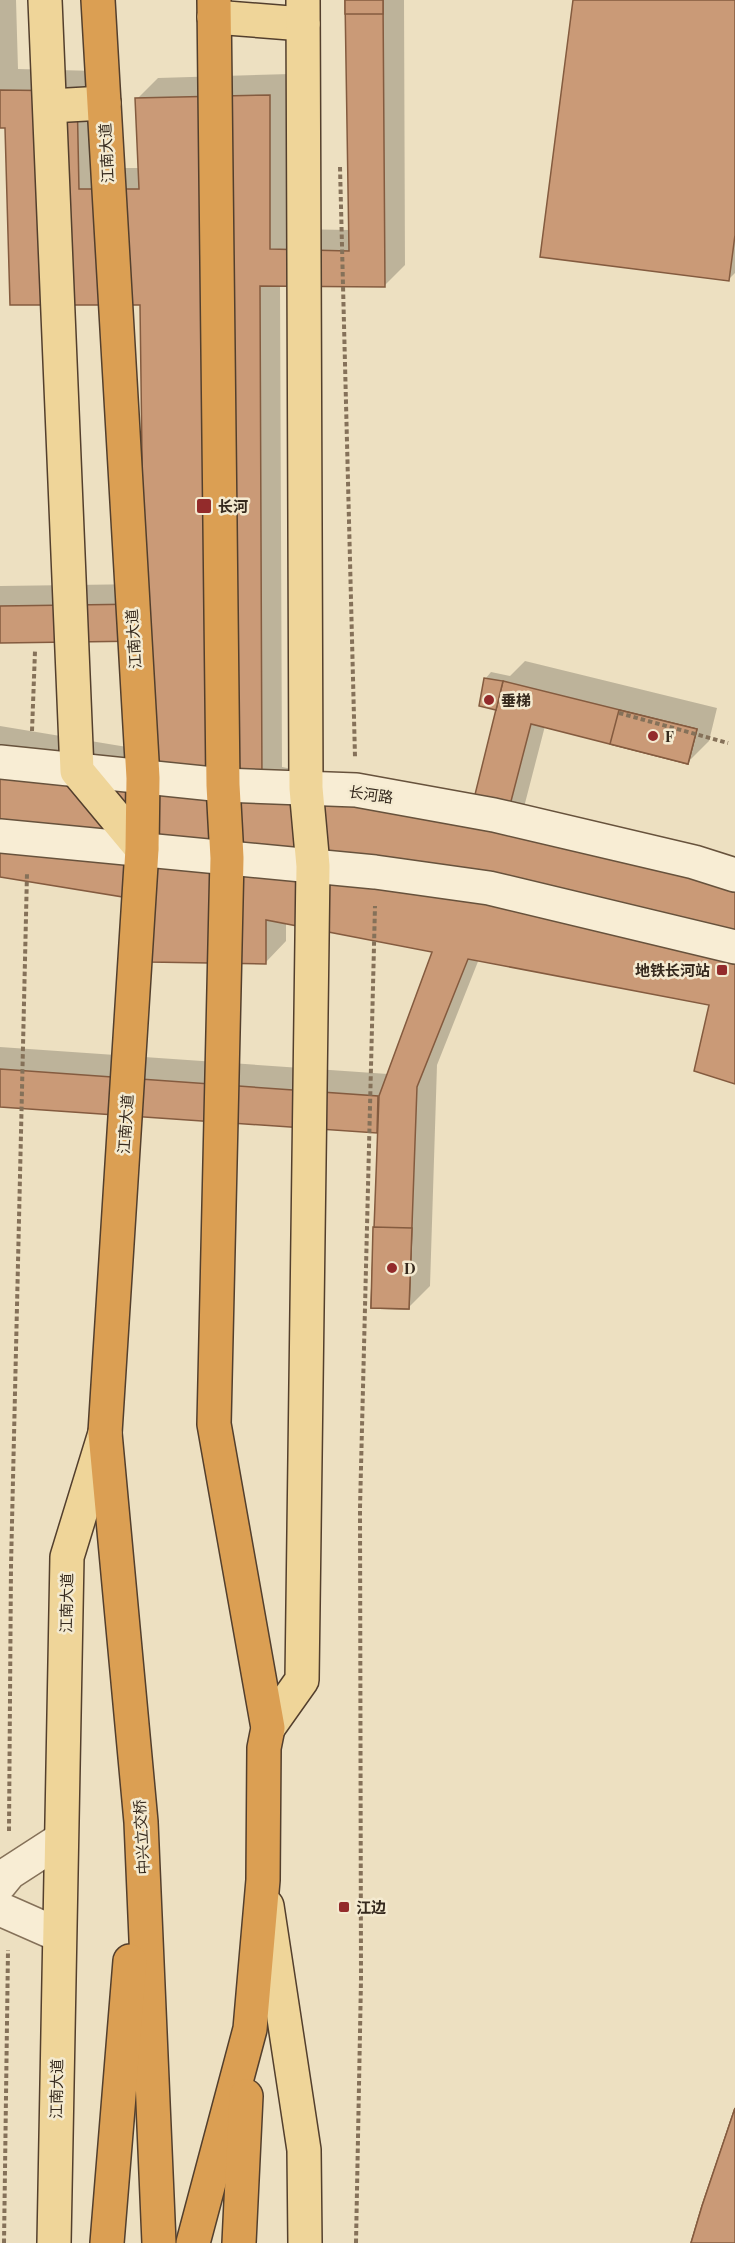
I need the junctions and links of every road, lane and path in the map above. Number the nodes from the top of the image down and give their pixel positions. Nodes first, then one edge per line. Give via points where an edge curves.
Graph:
1 (45, 0) edge
2 (98, 0) edge
3 (214, 8) edge
4 (303, 12) edge
5 (104, 103) junction
6 (50, 106) junction
7 (340, 156) dead end
8 (36, 643) dead end
9 (619, 713) dead end
10 (728, 743) dead end
11 (15, 764) edge
12 (77, 771) junction
13 (143, 778) junction
14 (224, 786) junction
15 (306, 788) junction
16 (356, 790) junction
17 (14, 837) edge
18 (142, 849) junction
19 (227, 858) junction
20 (313, 866) junction
21 (375, 872) junction
22 (735, 875) edge
23 (735, 947) edge
24 (105, 1433) junction
25 (268, 1728) junction
26 (141, 1822) junction
27 (60, 1840) junction
28 (263, 1880) junction
29 (4, 1895) edge
30 (59, 1935) junction
31 (250, 2029) junction
32 (106, 2241) edge
33 (4, 2243) edge
34 (54, 2243) edge
35 (159, 2243) edge
36 (193, 2243) edge
37 (239, 2243) edge
38 (305, 2243) edge
39 (356, 2243) edge

1 - 6 main road
2 - 5 highway, 江南大道
3 - 4 main road
3 - 14 highway
4 - 15 main road
5 - 6 main road
5 - 13 highway, 江南大道
6 - 12 main road
7 - 16 path
8 - 11 path
9 - 10 path
11 - 12 main road, 长河路
12 - 13 main road, 长河路
12 - 18 main road
13 - 14 main road, 长河路
13 - 18 highway, 江南大道
14 - 15 main road, 长河路
14 - 19 highway
15 - 16 main road, 长河路
15 - 20 main road
16 - 22 main road, 长河路 via 494,815
17 - 18 main road
17 - 29 path via 12,1555
18 - 19 main road
18 - 24 highway, 江南大道
19 - 20 main road
19 - 25 highway via 214,1424
20 - 21 main road
20 - 25 main road via 302,1680
21 - 23 main road via 489,888
21 - 39 path via 360,1508 362,1980
24 - 26 highway, 中兴立交桥
24 - 27 main road, 江南大道 via 67,1557
25 - 28 highway via 264,1748
26 - 32 highway
26 - 35 highway, 中兴立交桥
27 - 29 main road
27 - 30 main road, 江南大道
28 - 31 highway
28 - 38 main road via 304,2150
29 - 30 main road
29 - 33 path
30 - 34 main road, 江南大道
31 - 36 highway
31 - 37 highway

